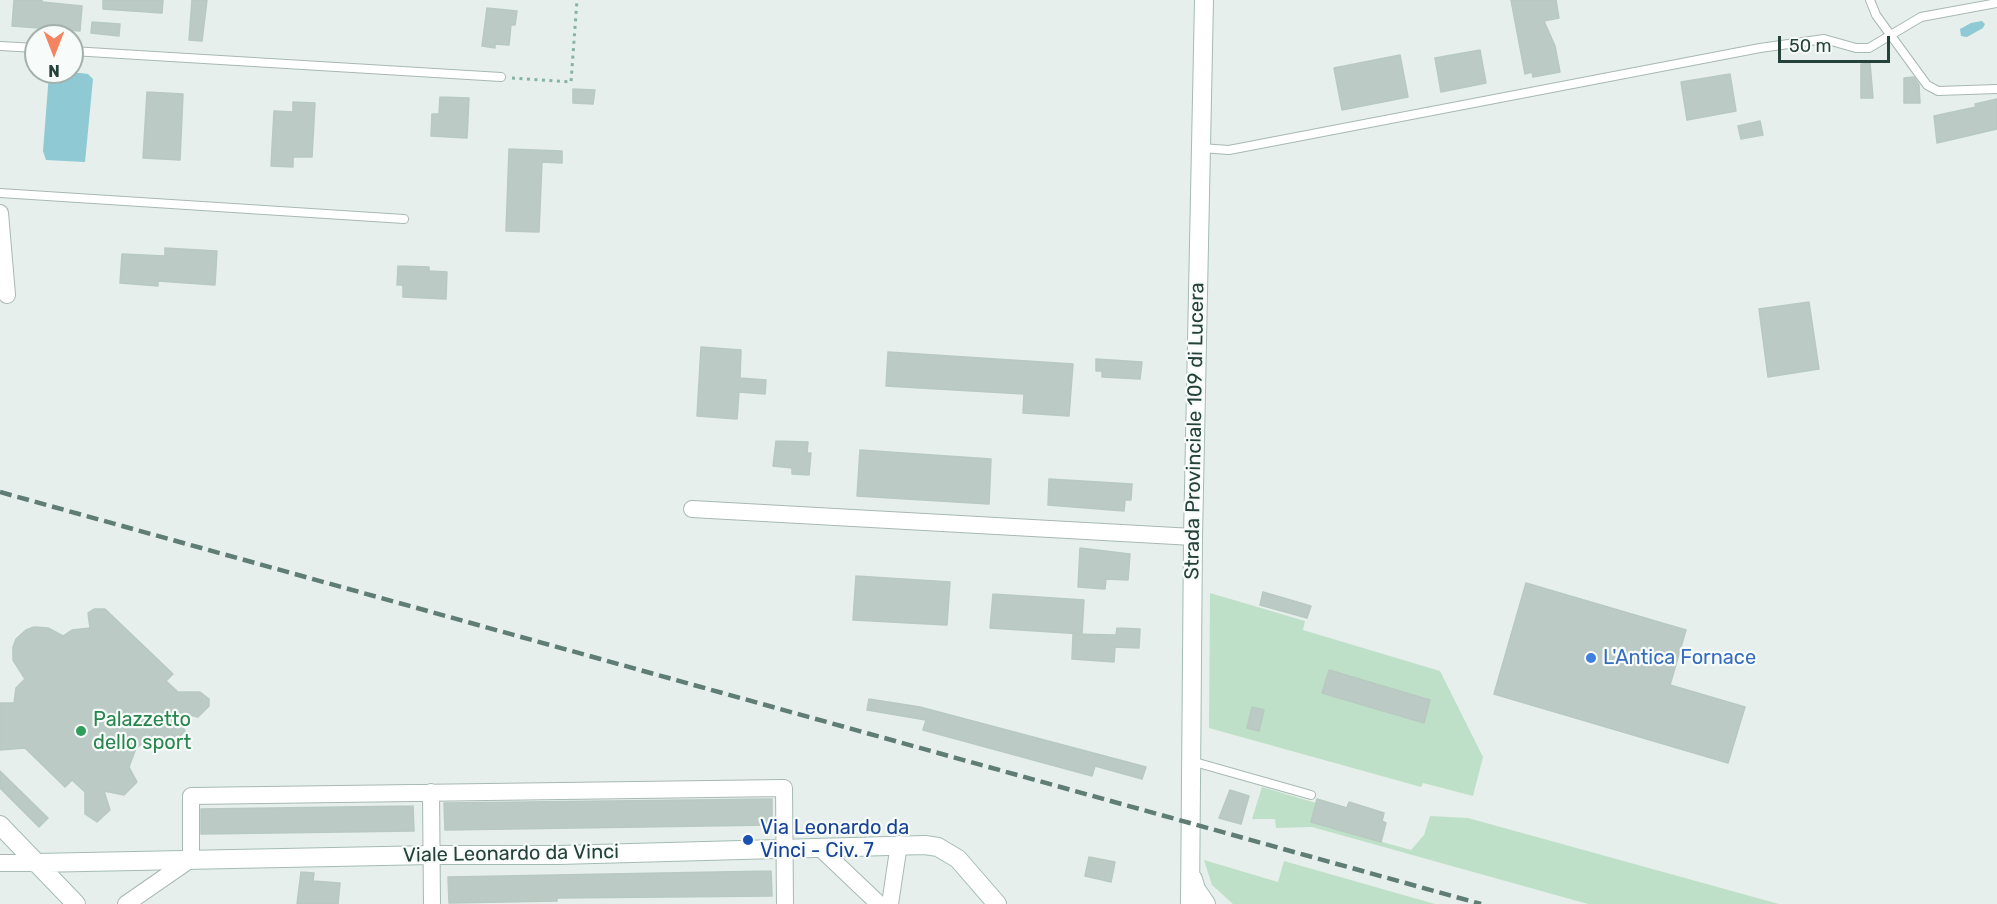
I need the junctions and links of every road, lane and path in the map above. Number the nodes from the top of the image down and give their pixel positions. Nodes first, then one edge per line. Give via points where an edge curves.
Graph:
1 (577, 0) edge
2 (1204, 0) edge
3 (1870, 0) edge
4 (1997, 3) edge
5 (1892, 35) junction
6 (0, 46) edge
7 (24, 47) edge
8 (84, 52) edge
9 (501, 77) joint
10 (1997, 89) edge
11 (1201, 148) junction
12 (0, 193) edge
13 (0, 213) edge
14 (404, 219) dead end
15 (7, 295) dead end
16 (692, 509) dead end
17 (1193, 537) junction
18 (1191, 761) junction
19 (431, 792) junction
20 (1311, 795) dead end
21 (0, 825) edge
22 (899, 844) junction
23 (785, 847) junction
24 (819, 847) junction
25 (432, 855) junction
26 (191, 860) junction
27 (0, 862) edge
28 (1191, 862) junction
29 (35, 863) junction
30 (76, 904) edge
31 (126, 904) edge
32 (432, 904) edge
33 (785, 904) edge
34 (879, 904) edge
35 (890, 904) edge
36 (997, 904) edge
37 (1190, 904) edge
38 (1206, 904) edge

1 - 9 path via 571,82
2 - 11 street, Strada Provinciale 109 di Lucera
3 - 5 lane
4 - 5 lane via 1921,17
5 - 10 lane via 1927,85 1938,91
5 - 11 lane via 1869,48 1824,39 1760,48 1229,150
6 - 7 lane
8 - 9 lane
11 - 17 street, Strada Provinciale 109 di Lucera
12 - 14 lane
13 - 15 street
16 - 17 street
17 - 18 street, Strada Provinciale 109 di Lucera
18 - 20 lane
18 - 28 street, Strada Provinciale 109 di Lucera
19 - 23 street via 784,788
19 - 25 street
19 - 26 street via 191,796
21 - 29 street
22 - 24 street, Viale Leonardo da Vinci
22 - 35 street
22 - 36 street, Viale Leonardo da Vinci via 938,847 949,852
23 - 24 street, Viale Leonardo da Vinci
23 - 25 street, Viale Leonardo da Vinci
23 - 33 street
24 - 34 street
25 - 26 street, Viale Leonardo da Vinci
25 - 32 street
26 - 29 street, Viale Leonardo da Vinci
26 - 31 street
27 - 29 street, Viale Leonardo da Vinci
28 - 37 street
28 - 38 street via 1196,889
29 - 30 street

